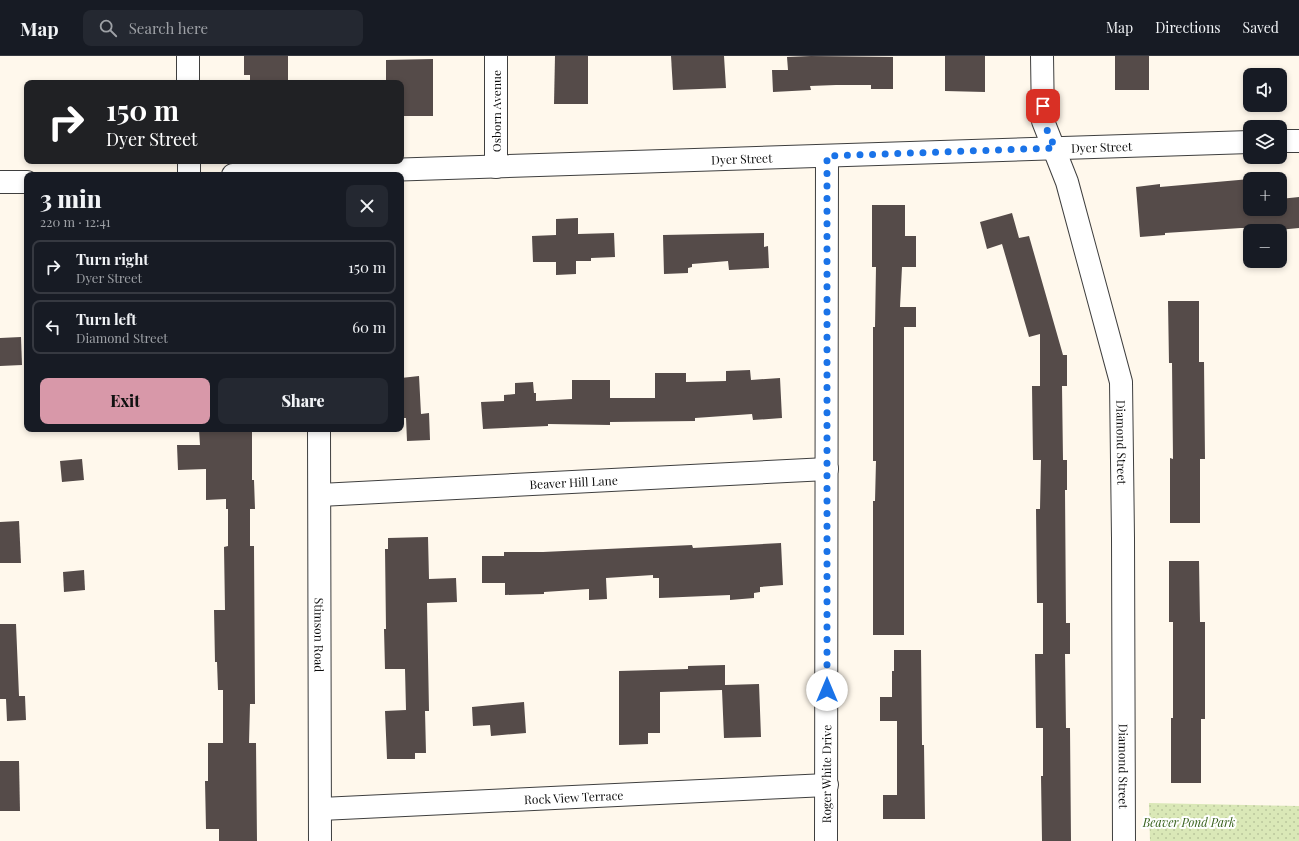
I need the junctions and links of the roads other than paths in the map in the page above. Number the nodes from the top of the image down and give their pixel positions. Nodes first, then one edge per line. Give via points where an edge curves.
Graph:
1 (188, 56) edge
2 (496, 56) edge
3 (1042, 56) edge
4 (188, 80) edge
5 (1287, 141) edge
6 (1299, 141) edge
7 (1243, 142) edge
8 (1055, 148) junction
9 (827, 156) junction
10 (496, 166) junction
11 (362, 172) edge
12 (0, 182) edge
13 (24, 182) edge
14 (319, 432) edge
15 (828, 469) junction
16 (320, 495) junction
17 (827, 785) junction
18 (321, 809) junction
19 (320, 841) edge
20 (826, 841) edge
21 (1124, 841) edge

1 - 4 street
2 - 10 street, Osborn Avenue
3 - 8 street, Diamond Street via 1043,121
5 - 6 street
7 - 8 street, Dyer Street
8 - 9 street, Dyer Street
8 - 21 street, Diamond Street via 1067,182 1120,382
9 - 10 street, Dyer Street
9 - 15 street, Roger White Drive
10 - 11 street, Dyer Street
12 - 13 street
14 - 16 street, Stimson Road
15 - 16 street, Beaver Hill Lane
15 - 17 street, Roger White Drive
16 - 18 street, Stimson Road
17 - 18 street, Rock View Terrace
17 - 20 street, Roger White Drive
18 - 19 street, Stimson Road

